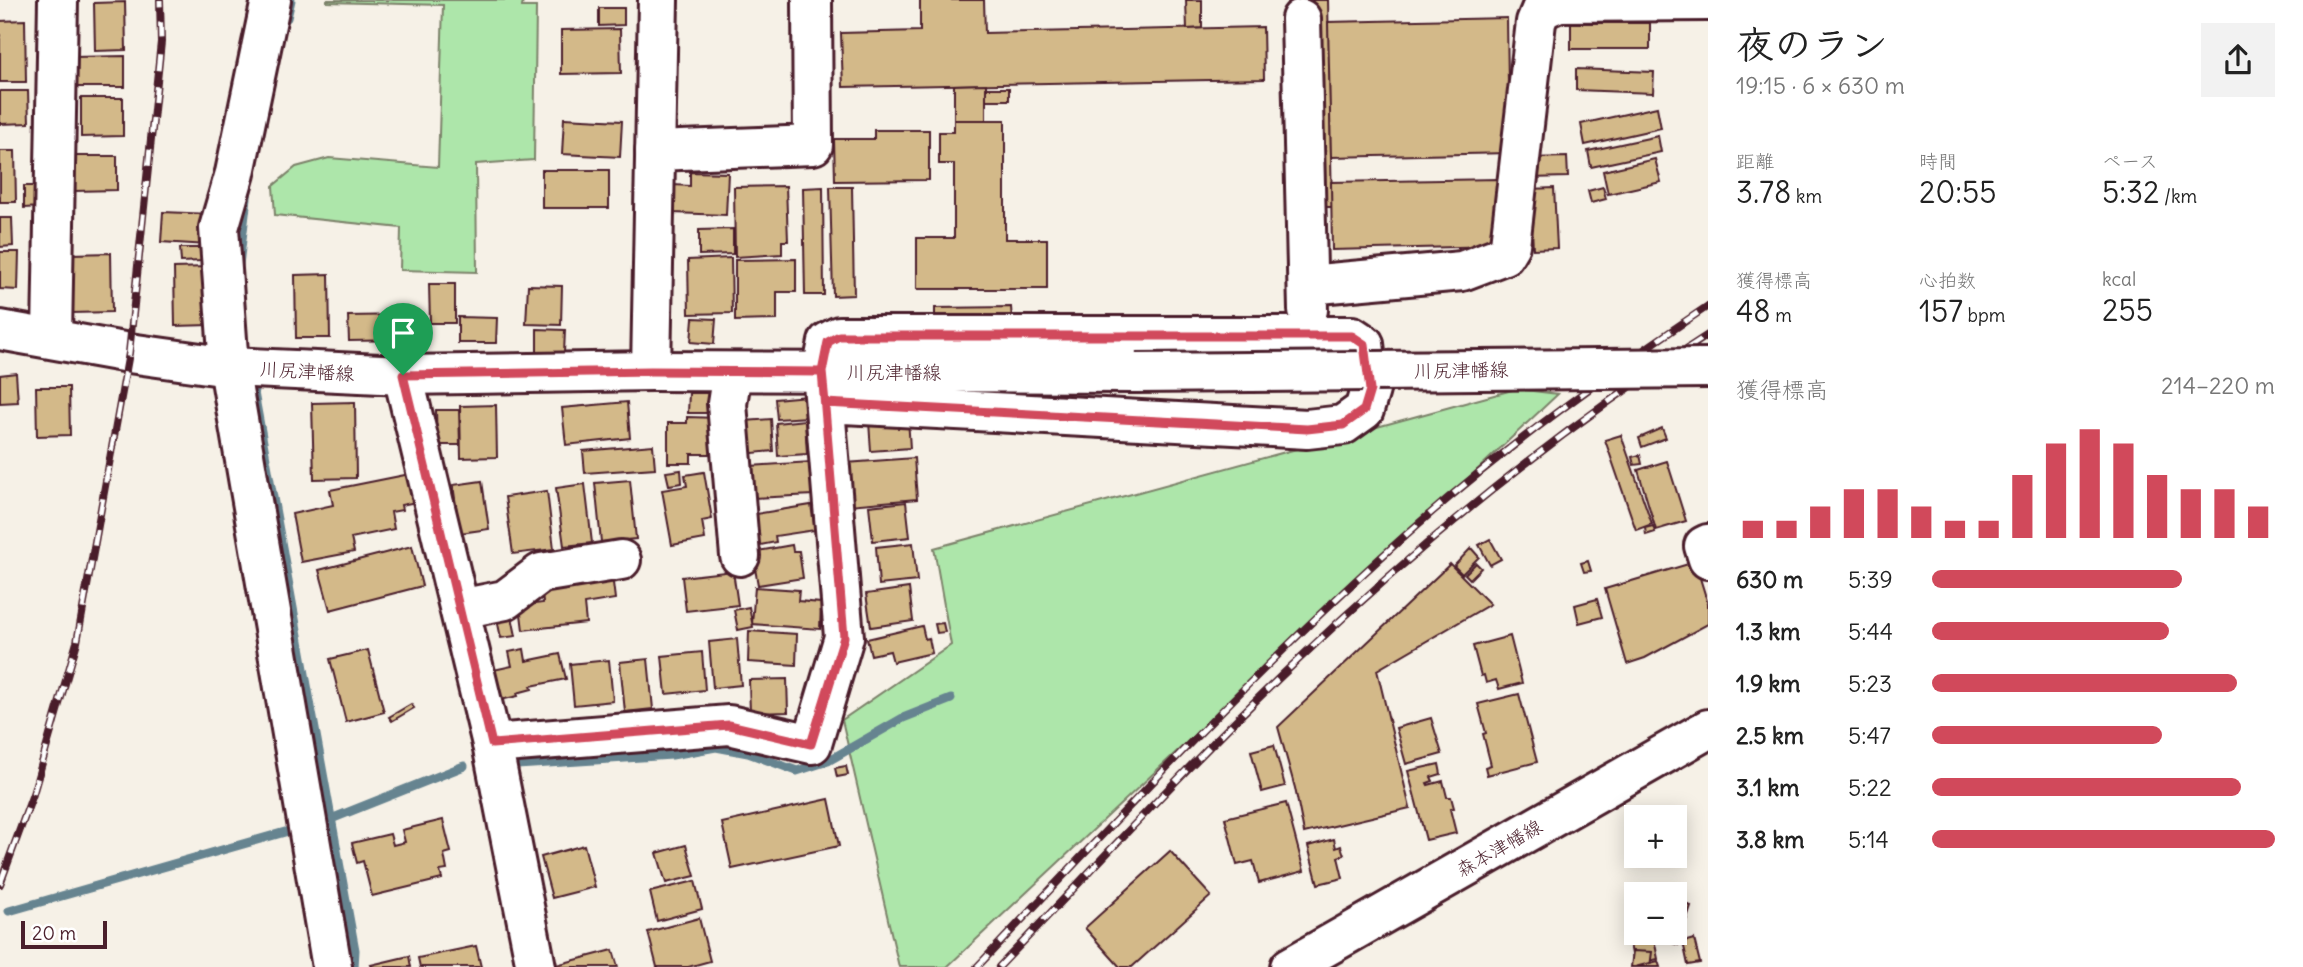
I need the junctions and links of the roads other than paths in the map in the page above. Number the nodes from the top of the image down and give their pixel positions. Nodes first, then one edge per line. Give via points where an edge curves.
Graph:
1 (58, 0) edge
2 (271, 0) edge
3 (658, 0) edge
4 (812, 0) edge
5 (1708, 1) edge
6 (1301, 19) dead end
7 (655, 151) junction
8 (1308, 285) junction
9 (0, 330) edge
10 (52, 337) junction
11 (1309, 337) junction
12 (246, 368) junction
13 (1708, 368) edge
14 (651, 371) junction
15 (732, 372) junction
16 (403, 375) junction
17 (824, 388) junction
18 (1708, 544) edge
19 (740, 556) dead end
20 (1708, 559) edge
21 (621, 560) dead end
22 (460, 609) junction
23 (1708, 729) edge
24 (492, 744) junction
25 (332, 967) edge
26 (536, 967) edge
27 (1290, 967) edge

1 - 10 street
2 - 12 street via 219,228
3 - 7 street
4 - 7 street via 813,145
5 - 8 street via 1559,2 1541,10 1510,245 1504,256 1462,271
6 - 8 street
7 - 14 street
8 - 11 street
9 - 10 street, 川尻津幡線
10 - 12 street, 川尻津幡線 via 129,353
11 - 17 street via 839,336 828,342
11 - 17 street via 1352,336 1364,344 1370,390 1364,410 1343,425 1307,429
12 - 16 street, 川尻津幡線
12 - 25 street
13 - 17 street, 川尻津幡線, bridge via 1136,373
14 - 15 street, 川尻津幡線
14 - 16 street, 川尻津幡線
15 - 17 street, 川尻津幡線
15 - 19 street via 727,404
16 - 22 street
17 - 24 street via 844,637 811,744 729,725
18 - 20 street via 1704,545
21 - 22 street via 541,573 505,600
22 - 24 street
23 - 27 street, 森本津幡線
24 - 26 street

